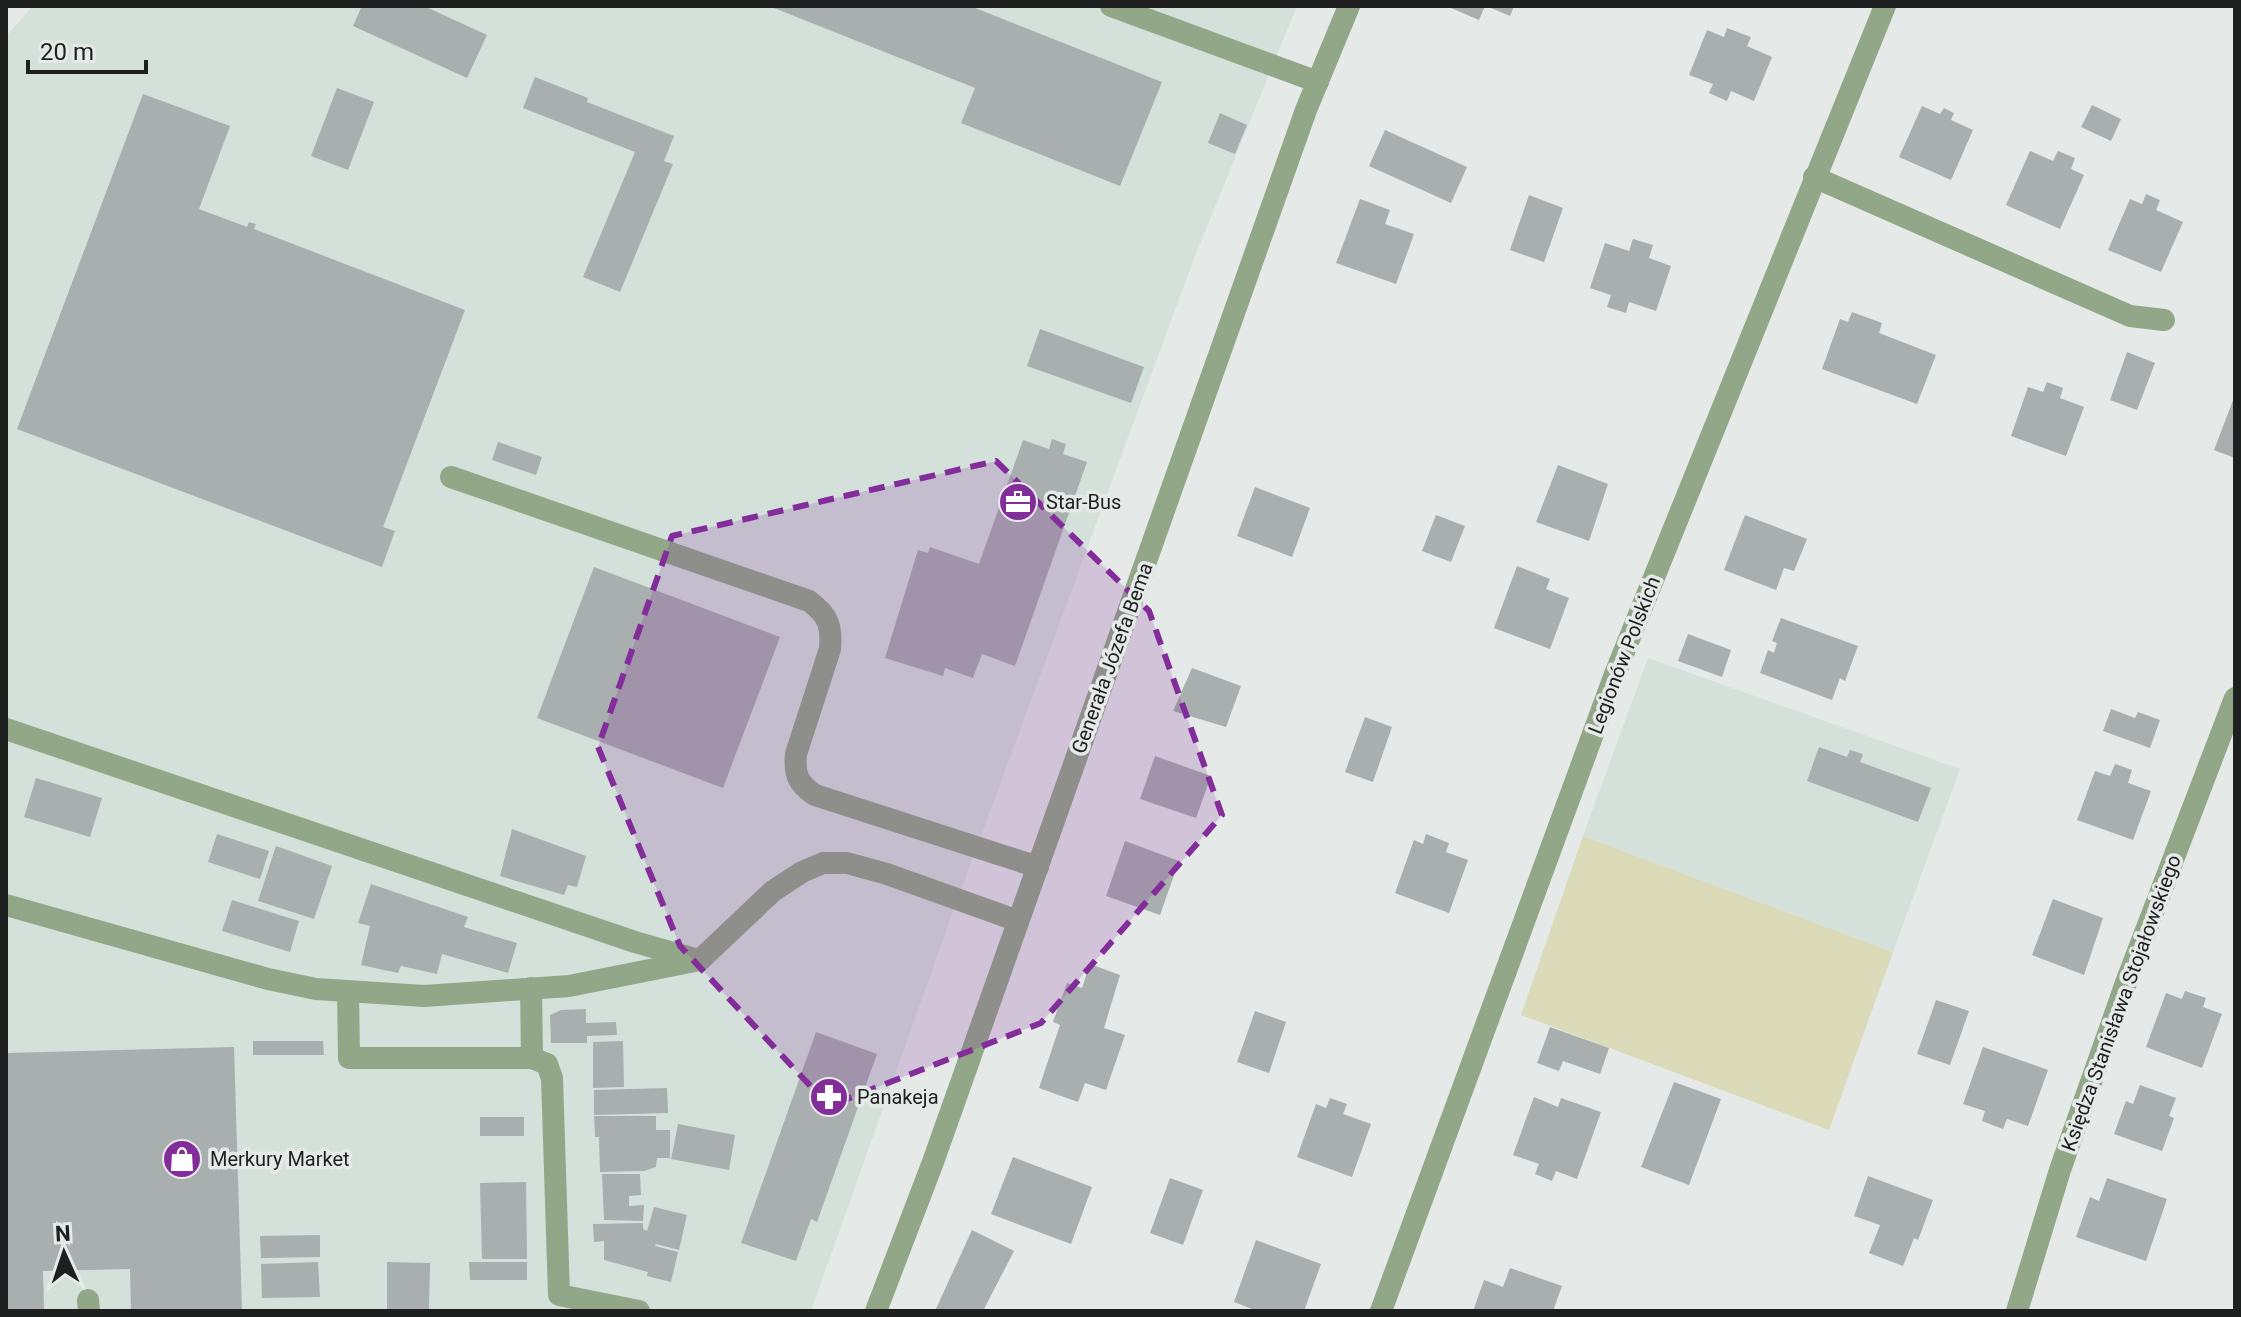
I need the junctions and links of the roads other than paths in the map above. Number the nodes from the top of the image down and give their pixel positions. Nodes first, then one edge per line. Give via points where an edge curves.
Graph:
1 (1111, 6) edge
2 (1349, 6) edge
3 (1885, 6) edge
4 (1318, 82) junction
5 (1814, 177) junction
6 (2164, 320) dead end
7 (451, 477) dead end
8 (2235, 698) edge
9 (6, 729) edge
10 (1038, 867) junction
11 (6, 905) edge
12 (1018, 921) junction
13 (700, 960) junction
14 (531, 988) junction
15 (348, 991) junction
16 (532, 1058) junction
17 (639, 1311) edge
18 (876, 1311) edge
19 (1381, 1311) edge
20 (2017, 1311) edge

1 - 4 street
2 - 4 street, Generała Józefa Bema
3 - 5 street, Legionów Polskich
4 - 10 street, Generała Józefa Bema
5 - 6 street via 2130,316
5 - 19 street, Legionów Polskich via 1615,674
7 - 10 street via 809,601 823,612 831,634 796,754 794,771 802,787
8 - 20 street, Księdza Stanisława Stojałowskiego via 2117,1009
9 - 13 street
10 - 12 street, Generała Józefa Bema
11 - 15 street via 268,979
12 - 13 street via 887,874 847,863 823,863 773,891
12 - 18 street, Generała Józefa Bema
13 - 14 street via 569,986
14 - 15 street via 424,996
14 - 16 street
15 - 16 street via 349,1058
16 - 17 street via 547,1064 552,1078 559,1295

